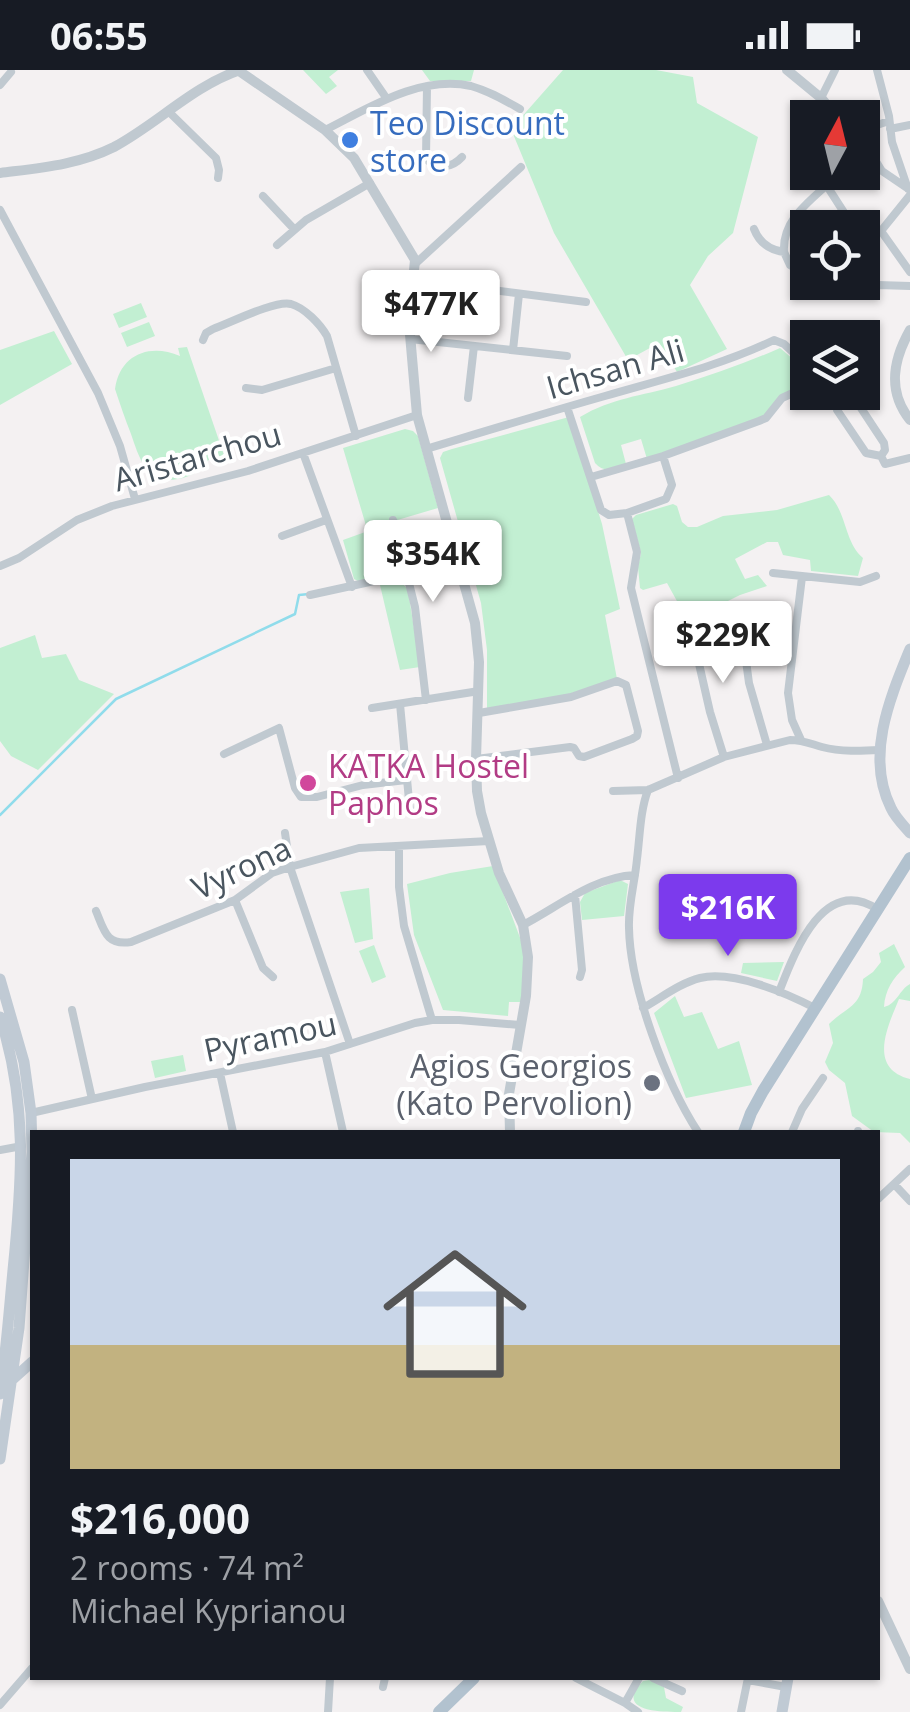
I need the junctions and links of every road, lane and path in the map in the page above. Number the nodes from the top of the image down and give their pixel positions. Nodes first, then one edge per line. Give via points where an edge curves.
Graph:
1 (239, 70) edge
2 (367, 70) edge
3 (787, 70) edge
4 (835, 70) edge
5 (876, 70) edge
6 (11, 72) edge
7 (0, 84) edge
8 (426, 86) junction
9 (821, 98) joint
10 (387, 99) junction
11 (520, 109) dead end
12 (168, 112) junction
13 (910, 124) edge
14 (890, 125) junction
15 (880, 127) edge
16 (324, 130) junction
17 (462, 157) dead end
18 (520, 167) dead end
19 (880, 169) edge
20 (0, 173) edge
21 (218, 178) dead end
22 (370, 183) junction
23 (821, 190) edge
24 (909, 191) edge
25 (263, 196) dead end
26 (0, 210) edge
27 (294, 228) junction
28 (754, 228) dead end
29 (881, 231) joint
30 (277, 245) dead end
31 (784, 252) junction
32 (415, 264) junction
33 (790, 265) edge
34 (908, 266) edge
35 (414, 280) junction
36 (880, 285) edge
37 (910, 286) edge
38 (520, 294) junction
39 (586, 302) dead end
40 (910, 330) edge
41 (410, 339) junction
42 (202, 340) dead end
43 (474, 346) junction
44 (512, 350) junction
45 (790, 350) edge
46 (567, 356) dead end
47 (336, 368) junction
48 (246, 388) dead end
49 (790, 394) edge
50 (468, 398) dead end
51 (567, 407) junction
52 (837, 410) edge
53 (862, 410) edge
54 (417, 416) junction
55 (910, 420) edge
56 (356, 436) junction
57 (426, 449) junction
58 (302, 453) junction
59 (663, 456) junction
60 (881, 456) junction
61 (910, 458) edge
62 (591, 477) junction
63 (135, 499) junction
64 (628, 513) junction
65 (326, 520) junction
66 (393, 520) dead end
67 (282, 536) dead end
68 (0, 566) edge
69 (774, 573) dead end
70 (406, 574) junction
71 (876, 576) dead end
72 (802, 577) junction
73 (352, 586) junction
74 (310, 595) dead end
75 (910, 649) edge
76 (479, 692) junction
77 (426, 700) junction
78 (400, 704) junction
79 (372, 708) dead end
80 (478, 712) junction
81 (801, 740) junction
82 (767, 745) junction
83 (880, 750) junction
84 (224, 754) dead end
85 (724, 758) junction
86 (476, 759) junction
87 (678, 778) junction
88 (406, 780) junction
89 (648, 790) junction
90 (613, 792) dead end
91 (410, 812) dead end
92 (285, 834) dead end
93 (910, 834) edge
94 (489, 841) junction
95 (399, 846) junction
96 (910, 858) edge
97 (290, 867) junction
98 (635, 875) junction
99 (575, 895) junction
100 (234, 900) junction
101 (877, 909) junction
102 (96, 911) dead end
103 (522, 925) junction
104 (273, 977) dead end
105 (580, 977) dead end
106 (0, 978) edge
107 (779, 992) junction
108 (643, 1008) junction
109 (815, 1008) junction
110 (72, 1010) dead end
111 (0, 1017) edge
112 (432, 1020) junction
113 (520, 1025) junction
114 (350, 1044) junction
115 (325, 1052) junction
116 (220, 1073) junction
117 (823, 1078) dead end
118 (92, 1099) junction
119 (31, 1113) junction
120 (31, 1130) edge
121 (233, 1130) edge
122 (342, 1130) edge
123 (510, 1130) edge
124 (697, 1130) edge
125 (746, 1130) edge
126 (793, 1130) edge
127 (22, 1146) junction
128 (0, 1150) edge
129 (910, 1170) edge
130 (894, 1184) junction
131 (30, 1192) edge
132 (880, 1197) edge
133 (910, 1202) edge
134 (10, 1348) edge
135 (30, 1359) edge
136 (12, 1380) junction
137 (0, 1394) edge
138 (0, 1459) edge
139 (880, 1605) edge
140 (910, 1669) edge
141 (30, 1670) edge
142 (330, 1680) edge
143 (472, 1680) edge
144 (580, 1680) edge
145 (637, 1680) edge
146 (657, 1680) edge
147 (748, 1680) edge
148 (761, 1680) edge
149 (787, 1682) edge
150 (682, 1691) dead end
151 (625, 1702) junction
152 (0, 1705) edge
153 (328, 1712) edge
154 (439, 1712) edge
155 (638, 1712) edge
156 (741, 1712) edge
157 (782, 1712) edge

1 - 12 street
1 - 16 street
2 - 10 street
3 - 9 street
4 - 9 street
5 - 14 street
6 - 7 street
8 - 10 street
8 - 11 street via 470,86
8 - 17 street via 426,159 445,167
10 - 16 street
12 - 20 street via 98,154
12 - 21 street via 216,158
13 - 14 street
14 - 15 street
14 - 24 street
16 - 22 street
18 - 32 street
19 - 24 street
22 - 27 street
22 - 32 street
23 - 31 street via 795,215
24 - 29 street
25 - 27 street
26 - 63 street via 98,393
27 - 30 street
28 - 31 street via 761,241
29 - 34 street
31 - 33 street
32 - 35 street
35 - 38 street
35 - 41 street
36 - 37 street
38 - 39 street
38 - 44 street
40 - 55 street via 894,380
41 - 43 street
41 - 54 street
42 - 47 street via 213,328 292,304 322,327
43 - 44 street
43 - 50 street
44 - 46 street
45 - 51 street, Ichsan Ali via 774,340 690,374
47 - 48 street via 262,390
47 - 56 street
49 - 59 street via 766,418
51 - 57 street, Ichsan Ali
51 - 62 street
52 - 60 street via 866,453
53 - 60 street via 884,442
54 - 56 street, Aristarchou
54 - 57 street
56 - 58 street, Aristarchou
57 - 76 street via 476,623
58 - 63 street, Aristarchou
58 - 65 street
59 - 62 street
59 - 64 street via 671,492 661,503
60 - 61 street via 885,464
62 - 64 street via 601,510
63 - 68 street, Aristarchou via 76,520
64 - 87 street via 637,552 632,588
65 - 67 street
65 - 73 street
66 - 70 street
69 - 72 street
70 - 73 street
70 - 77 street
71 - 72 street via 860,582
72 - 81 street via 788,693
73 - 74 street
75 - 83 main road
76 - 77 street
76 - 80 street
77 - 78 street
78 - 79 street
78 - 88 street
80 - 86 street
80 - 86 street via 571,697 617,681 626,686 638,731 584,757 570,747
81 - 82 street
81 - 83 street via 837,750
82 - 85 street
82 - 85 street via 740,616 723,610 707,622 697,655
83 - 93 main road via 890,808
84 - 88 street via 279,728 301,797
85 - 87 street
86 - 94 street
87 - 89 street
88 - 91 street
89 - 90 street
89 - 98 street
92 - 97 street
94 - 95 street, Vyrona
94 - 103 street
95 - 97 street, Vyrona via 359,848
95 - 112 street via 404,926
96 - 101 main road
97 - 100 street, Vyrona
97 - 114 street
98 - 99 street
98 - 108 street via 630,942
99 - 103 street
99 - 105 street
100 - 102 street, Vyrona via 122,944 110,939
100 - 104 street
101 - 107 street via 856,900 833,904 802,939
101 - 109 main road
103 - 113 street via 528,956
106 - 119 main road
107 - 108 street via 701,978
107 - 109 street
108 - 124 street
109 - 125 main road
110 - 118 street
111 - 127 main road
112 - 113 street, Pyramou
112 - 114 street, Pyramou
113 - 123 street via 508,1094
114 - 115 street, Pyramou
115 - 116 street, Pyramou
115 - 122 street
116 - 118 street, Pyramou
116 - 121 street
117 - 126 street
118 - 119 street, Pyramou
119 - 120 main road
127 - 128 street
127 - 134 main road
129 - 130 street
130 - 132 street
130 - 133 street
131 - 134 main road
134 - 136 main road
134 - 137 main road
135 - 136 main road
136 - 138 main road
139 - 140 street
141 - 152 street
142 - 153 street
143 - 154 main road
144 - 151 street
145 - 151 street
146 - 150 street
147 - 156 street
148 - 149 street
149 - 157 main road
151 - 155 street

